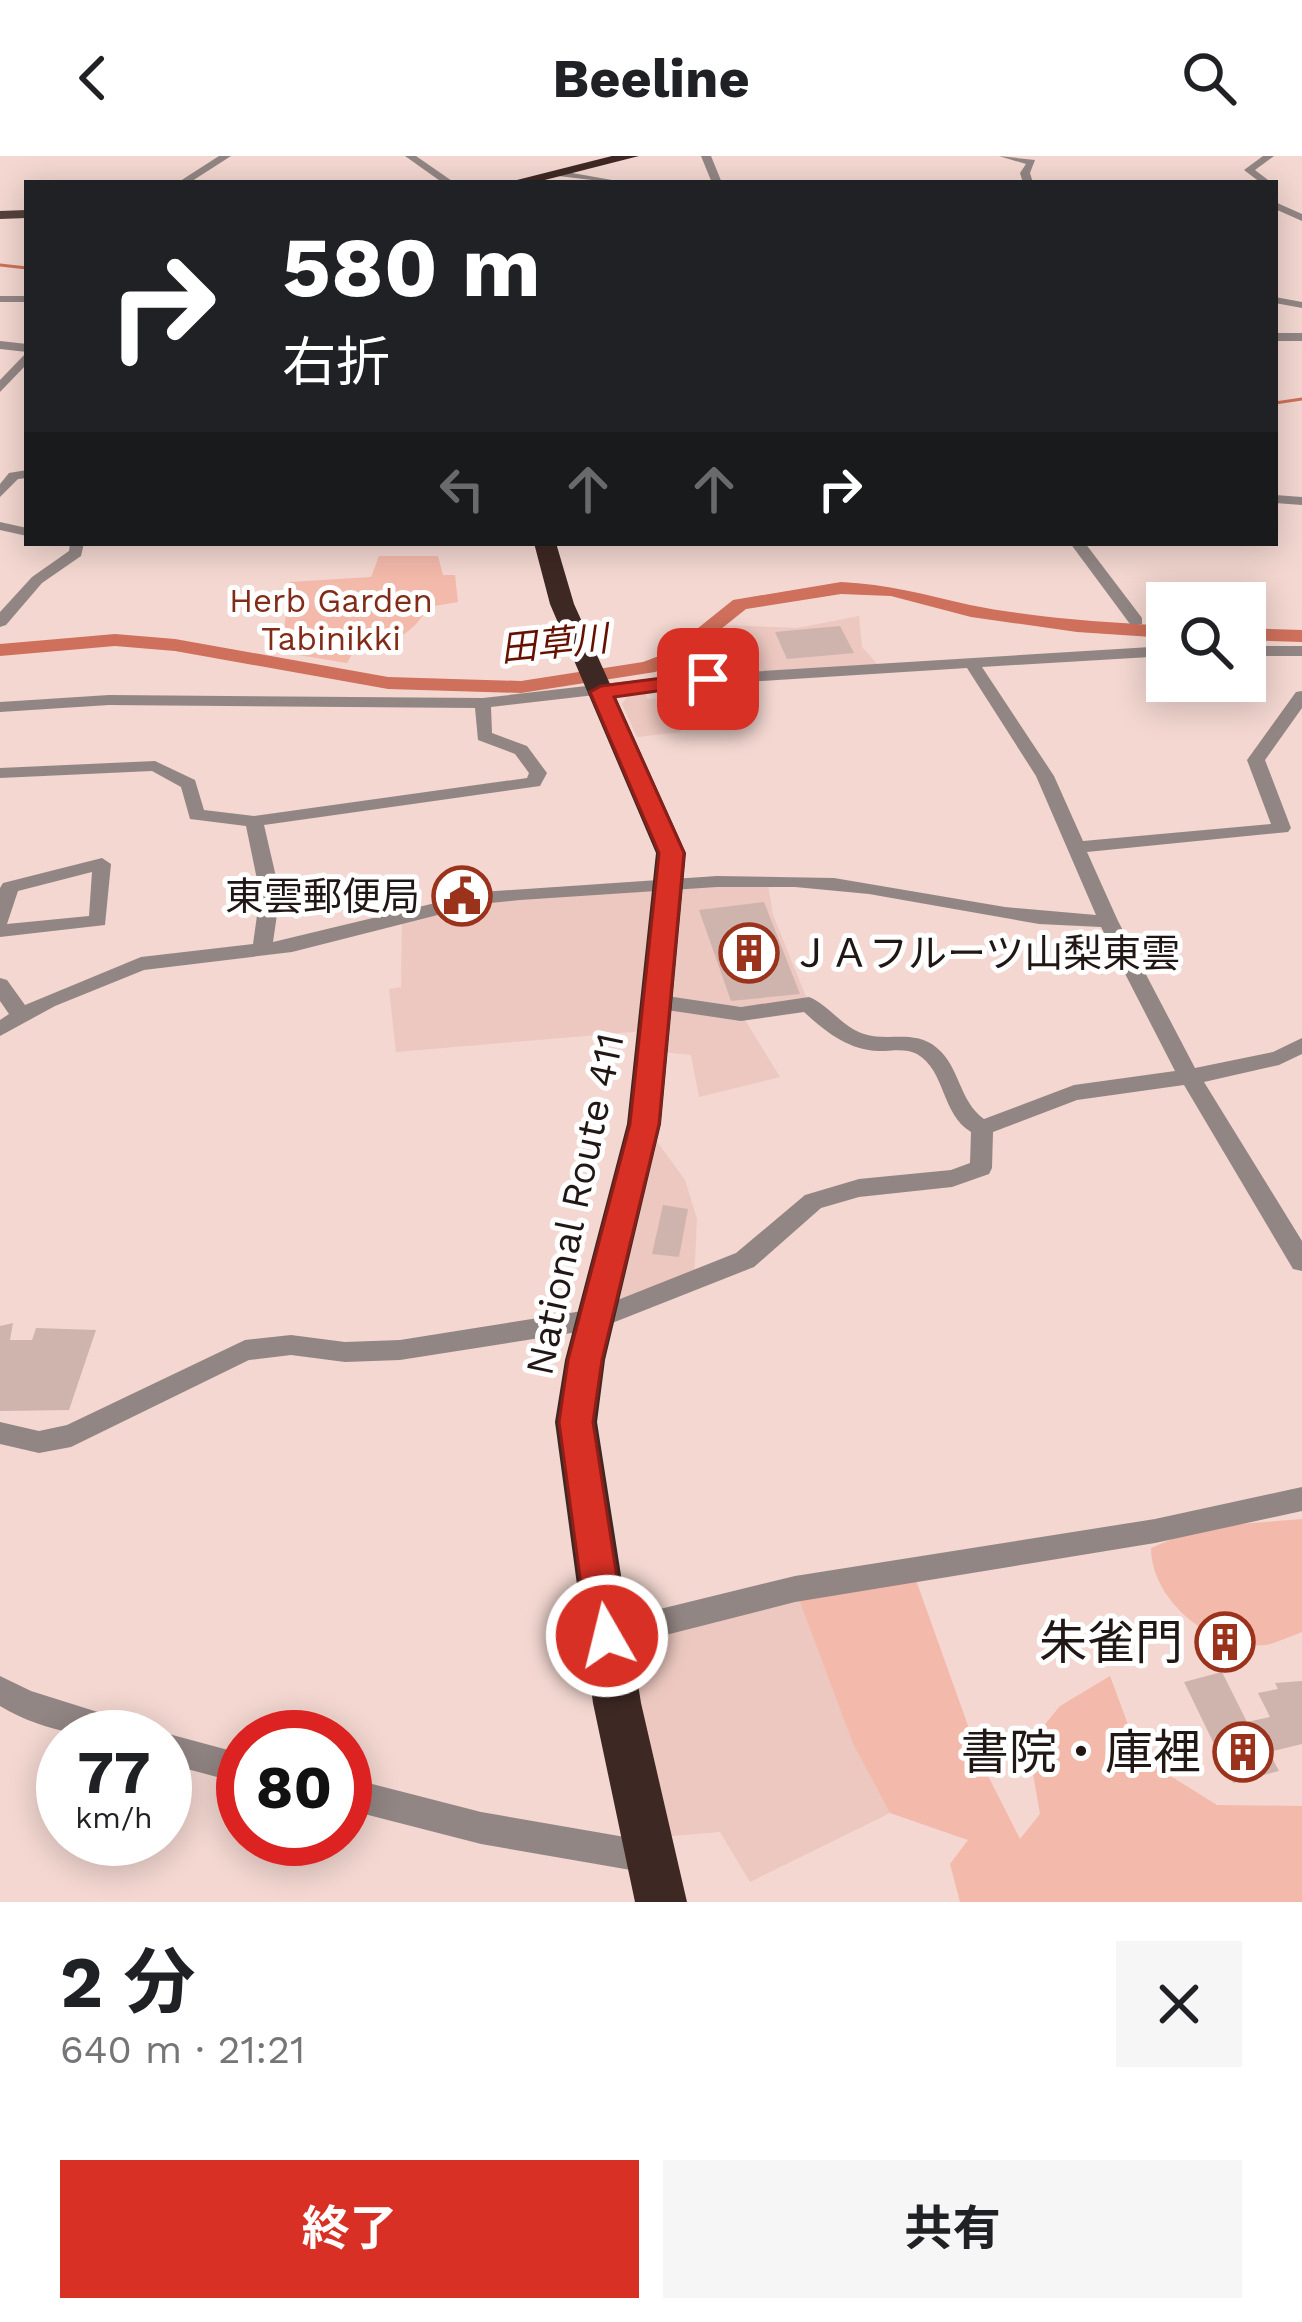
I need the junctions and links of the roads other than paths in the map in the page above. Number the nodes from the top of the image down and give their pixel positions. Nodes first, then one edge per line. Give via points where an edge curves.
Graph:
1 (226, 156) edge
2 (410, 156) edge
3 (632, 156) edge
4 (1004, 156) edge
5 (1269, 156) edge
6 (561, 174) junction
7 (187, 180) edge
8 (446, 180) edge
9 (529, 180) edge
10 (595, 180) edge
11 (1027, 180) edge
12 (1263, 180) edge
13 (24, 356) edge
14 (0, 388) edge
15 (24, 474) edge
16 (0, 493) edge
17 (77, 546) edge
18 (546, 546) edge
19 (1079, 546) edge
20 (1136, 621) dead end
21 (0, 622) edge
22 (1266, 651) edge
23 (1302, 651) edge
24 (1146, 652) edge
25 (970, 661) junction
26 (596, 682) junction
27 (1302, 696) edge
28 (483, 703) junction
29 (0, 707) edge
30 (0, 773) edge
31 (254, 821) junction
32 (1079, 847) junction
33 (670, 887) junction
34 (0, 920) edge
35 (1108, 921) junction
36 (0, 931) edge
37 (262, 950) junction
38 (0, 985) edge
39 (660, 1002) junction
40 (21, 1016) junction
41 (0, 1028) edge
42 (1302, 1045) edge
43 (1190, 1075) junction
44 (982, 1128) junction
45 (1302, 1262) edge
46 (597, 1319) junction
47 (0, 1433) edge
48 (1302, 1499) edge
49 (607, 1636) junction
50 (0, 1690) edge
51 (44, 1710) edge
52 (372, 1800) edge
53 (649, 1857) junction
54 (661, 1902) edge

1 - 7 street
2 - 8 street
3 - 6 highway
4 - 11 street via 1032,162
5 - 12 street via 1249,170
6 - 9 highway
6 - 10 street
13 - 14 street
15 - 16 street
17 - 21 street
18 - 26 highway, National Route 411
19 - 20 street
22 - 23 street
24 - 25 street
25 - 26 street
25 - 32 street via 1046,776
26 - 28 street
26 - 33 highway, National Route 411 via 668,837
27 - 32 street via 1256,760 1282,828
28 - 29 street via 109,700
28 - 31 street via 484,736 521,751 538,773 534,782
30 - 31 street via 155,766 189,784 196,815
31 - 37 street via 270,894
32 - 35 street
33 - 35 street via 815,882 1040,922
33 - 37 street via 481,898
33 - 39 highway, National Route 411
34 - 36 street via 10,887 102,864 98,921
35 - 43 street
37 - 40 street via 141,964
38 - 40 street
39 - 44 street via 741,1014 808,1004 866,1043 918,1046 939,1064 960,1115
39 - 46 highway, National Route 411 via 644,1124
40 - 41 street
42 - 43 street via 1279,1058
43 - 44 street via 1074,1093
43 - 45 street
44 - 46 street via 981,1168 813,1201 745,1260
46 - 47 street via 400,1350 244,1350 71,1436 40,1442
46 - 49 highway, National Route 411 via 576,1422
48 - 49 street via 1155,1531 795,1588
49 - 53 highway, National Route 411
50 - 51 street
52 - 53 street
53 - 54 highway, National Route 411

